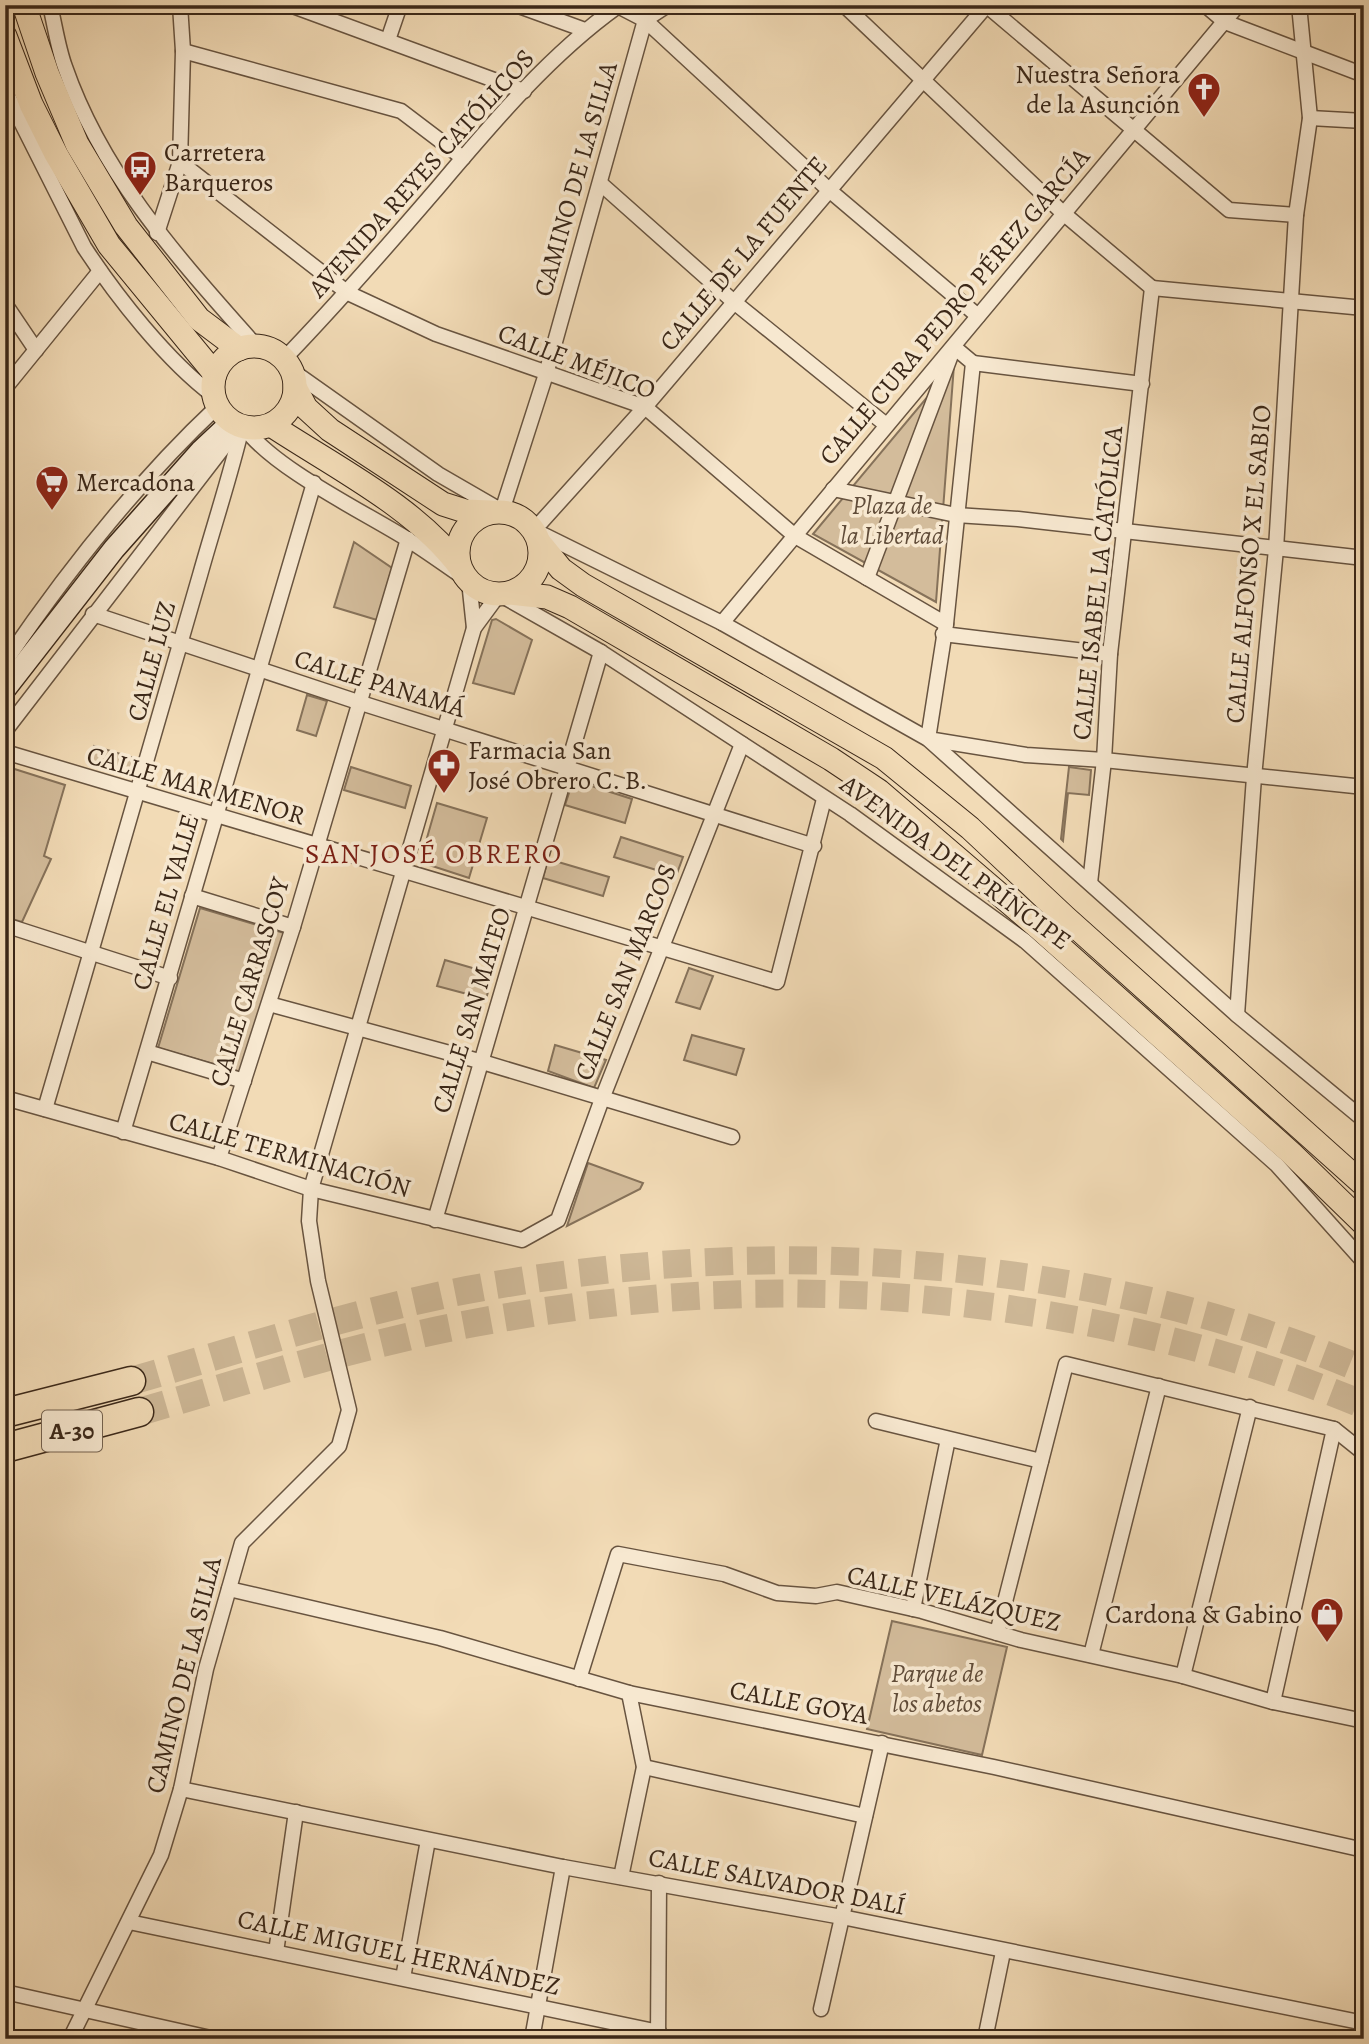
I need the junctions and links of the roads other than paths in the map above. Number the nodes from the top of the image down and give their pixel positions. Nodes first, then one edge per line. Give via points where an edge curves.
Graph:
1 (24, 5) edge
2 (50, 5) edge
3 (180, 5) edge
4 (290, 5) edge
5 (400, 5) edge
6 (516, 5) edge
7 (667, 5) edge
8 (844, 5) edge
9 (987, 5) edge
10 (1205, 5) edge
11 (1238, 5) edge
12 (1299, 5) edge
13 (618, 6) edge
14 (645, 20) junction
15 (1225, 22) junction
16 (585, 30) junction
17 (5, 36) edge
18 (388, 40) junction
19 (183, 51) junction
20 (1304, 52) junction
21 (1364, 75) edge
22 (924, 79) junction
23 (5, 90) edge
24 (524, 91) junction
25 (1310, 118) junction
26 (1364, 121) edge
27 (1134, 128) junction
28 (463, 158) junction
29 (180, 162) junction
30 (601, 184) junction
31 (829, 190) junction
32 (1063, 214) junction
33 (1296, 215) junction
34 (157, 233) junction
35 (100, 271) junction
36 (1152, 288) junction
37 (348, 293) junction
38 (1293, 300) junction
39 (734, 302) junction
40 (5, 304) edge
41 (1364, 308) edge
42 (978, 316) junction
43 (954, 347) junction
44 (248, 348) junction
45 (36, 350) junction
46 (973, 363) junction
47 (290, 372) junction
48 (546, 374) junction
49 (1142, 384) junction
50 (5, 388) edge
51 (645, 407) junction
52 (229, 411) junction
53 (886, 424) junction
54 (271, 425) junction
55 (314, 484) junction
56 (833, 489) junction
57 (895, 502) junction
58 (496, 511) junction
59 (956, 515) junction
60 (1124, 532) junction
61 (537, 536) junction
62 (795, 536) junction
63 (408, 539) junction
64 (1276, 549) junction
65 (1364, 558) edge
66 (465, 575) junction
67 (867, 578) junction
68 (505, 593) junction
69 (93, 614) junction
70 (722, 623) junction
71 (474, 628) junction
72 (945, 629) junction
73 (181, 644) junction
74 (601, 652) junction
75 (1110, 654) junction
76 (5, 662) edge
77 (258, 670) junction
78 (5, 689) edge
79 (361, 704) junction
80 (445, 728) junction
81 (5, 731) edge
82 (928, 739) junction
83 (742, 744) junction
84 (5, 752) edge
85 (1104, 760) junction
86 (568, 768) junction
87 (1254, 777) junction
88 (1364, 788) edge
89 (140, 794) junction
90 (824, 799) junction
91 (714, 812) junction
92 (215, 814) junction
93 (317, 845) junction
94 (814, 846) junction
95 (402, 871) junction
96 (1090, 883) junction
97 (192, 896) junction
98 (527, 909) junction
99 (5, 925) edge
100 (293, 927) junction
101 (662, 950) junction
102 (91, 952) junction
103 (170, 978) junction
104 (269, 1004) junction
105 (1237, 1014) junction
106 (358, 1029) junction
107 (147, 1052) junction
108 (479, 1061) junction
109 (244, 1082) junction
110 (5, 1098) edge
111 (602, 1099) junction
112 (45, 1109) junction
113 (1364, 1120) edge
114 (123, 1132) junction
115 (732, 1137) dead end
116 (219, 1158) junction
117 (1364, 1185) edge
118 (311, 1189) junction
119 (435, 1220) junction
120 (558, 1220) joint
121 (1364, 1224) edge
122 (1364, 1262) edge
123 (131, 1381) tunnel mouth
124 (1158, 1386) junction
125 (74, 1396) junction
126 (5, 1402) edge
127 (1250, 1407) junction
128 (139, 1412) tunnel mouth
129 (5, 1413) edge
130 (876, 1421) dead end
131 (1334, 1429) junction
132 (948, 1439) junction
133 (5, 1448) edge
134 (1364, 1453) edge
135 (1041, 1461) junction
136 (229, 1589) junction
137 (913, 1609) junction
138 (997, 1633) junction
139 (1091, 1656) junction
140 (1183, 1676) junction
141 (579, 1679) junction
142 (629, 1693) junction
143 (1273, 1702) junction
144 (1364, 1721) edge
145 (881, 1743) junction
146 (644, 1767) junction
147 (181, 1789) junction
148 (296, 1812) junction
149 (865, 1815) junction
150 (428, 1840) junction
151 (1364, 1850) edge
152 (563, 1867) junction
153 (621, 1877) junction
154 (659, 1883) junction
155 (842, 1917) junction
156 (129, 1922) junction
157 (276, 1952) junction
158 (1003, 1952) junction
159 (403, 1978) junction
160 (5, 1992) edge
161 (538, 2006) junction
162 (821, 2009) dead end
163 (85, 2010) junction
164 (1364, 2023) edge
165 (658, 2036) edge
166 (70, 2039) edge
167 (215, 2039) edge
168 (532, 2039) edge
169 (985, 2039) edge

1 - 44 main road via 77,144 126,226 199,319
2 - 34 street via 64,66 89,124
3 - 19 street
4 - 18 street
5 - 18 street
6 - 16 street
7 - 14 street
8 - 22 street
9 - 22 street, CALLE DE LA FUENTE
9 - 27 street
10 - 15 street
11 - 15 street, CALLE CURA PEDRO PÉREZ GARCÍA
12 - 20 street, CALLE ALFONSO X EL SABIO
13 - 14 street, AVENIDA REYES CATÓLICOS
13 - 16 street, AVENIDA REYES CATÓLICOS
14 - 30 street, CAMINO DE LA SILLA
14 - 31 street, AVENIDA REYES CATÓLICOS
15 - 20 street
15 - 27 street, CALLE CURA PEDRO PÉREZ GARCÍA
16 - 24 street, AVENIDA REYES CATÓLICOS
17 - 52 main road via 31,104 109,245
18 - 24 street
19 - 28 street via 401,111
19 - 29 street
20 - 21 street
20 - 25 street, CALLE ALFONSO X EL SABIO
22 - 31 street, CALLE DE LA FUENTE
22 - 32 street
23 - 35 street
24 - 28 street, AVENIDA REYES CATÓLICOS
25 - 26 street
25 - 33 street, CALLE ALFONSO X EL SABIO
27 - 32 street, CALLE CURA PEDRO PÉREZ GARCÍA
27 - 33 street via 1229,210
28 - 37 street, AVENIDA REYES CATÓLICOS
29 - 34 street
29 - 37 street, CALLE MÉJICO
30 - 39 street
30 - 48 street, CAMINO DE LA SILLA
31 - 39 street, CALLE DE LA FUENTE
31 - 42 street, AVENIDA REYES CATÓLICOS
32 - 36 street
32 - 42 street, CALLE CURA PEDRO PÉREZ GARCÍA
33 - 38 street, CALLE ALFONSO X EL SABIO
34 - 44 street
35 - 45 street
35 - 52 street via 189,377
36 - 38 street
36 - 49 street, CALLE ISABEL LA CATÓLICA
37 - 47 street, AVENIDA REYES CATÓLICOS
37 - 48 street, CALLE MÉJICO via 436,334
38 - 41 street
38 - 64 street, CALLE ALFONSO X EL SABIO
39 - 51 street, CALLE DE LA FUENTE
39 - 53 street
40 - 45 street
42 - 43 street, CALLE CURA PEDRO PÉREZ GARCÍA
43 - 46 street
43 - 53 street, CALLE CURA PEDRO PÉREZ GARCÍA
43 - 57 street
44 - 47 main road via 276,352
44 - 52 main road via 224,359
45 - 50 street
46 - 49 street
46 - 59 street
47 - 54 main road via 292,403
47 - 58 main road via 306,408 330,430 443,504 465,511
48 - 51 street, CALLE MÉJICO
48 - 58 street, CAMINO DE LA SILLA
49 - 60 street, CALLE ISABEL LA CATÓLICA
51 - 61 street, CALLE DE LA FUENTE
51 - 62 street, CALLE MÉJICO
52 - 54 main road
52 - 55 street via 253,440
52 - 69 street
52 - 73 street, CALLE LUZ via 224,499
52 - 76 street via 181,440 47,600
52 - 78 main road
53 - 56 street, CALLE CURA PEDRO PÉREZ GARCÍA
54 - 66 main road via 422,524
55 - 63 street
55 - 77 street, CALLE EL VALLE
56 - 57 street
56 - 62 street, CALLE CURA PEDRO PÉREZ GARCÍA
57 - 59 street
57 - 67 street
58 - 61 main road via 520,516
58 - 66 main road via 479,516 462,533 458,544
59 - 60 street
59 - 72 street
60 - 64 street
60 - 75 street, CALLE ISABEL LA CATÓLICA
61 - 68 main road via 541,552 535,573 520,589
61 - 70 street
61 - 117 main road, AVENIDA DEL PRÍNCIPE via 561,569 578,581 884,758 970,828
62 - 67 street, CALLE MÉJICO
62 - 70 street, CALLE CURA PEDRO PÉREZ GARCÍA
63 - 66 street
63 - 79 street, CALLE CARRASCOY
64 - 65 street
64 - 87 street, CALLE ALFONSO X EL SABIO
66 - 68 main road via 478,588
66 - 71 street
67 - 72 street, CALLE MÉJICO
68 - 71 street
68 - 74 street, AVENIDA DEL PRÍNCIPE
68 - 121 main road, AVENIDA DEL PRÍNCIPE via 539,594 570,607 879,791 1040,929
69 - 73 street, CALLE PANAMÁ
69 - 81 street
70 - 82 street
71 - 80 street, CAMINO DE LA SILLA
72 - 75 street
72 - 82 street
73 - 77 street, CALLE PANAMÁ
73 - 89 street, CALLE LUZ
74 - 83 street, AVENIDA DEL PRÍNCIPE
74 - 86 street, CALLE SAN MATEO
75 - 85 street, CALLE ISABEL LA CATÓLICA
77 - 79 street, CALLE PANAMÁ
77 - 92 street, CALLE EL VALLE
79 - 80 street, CALLE PANAMÁ
79 - 93 street, CALLE CARRASCOY
80 - 86 street, CALLE PANAMÁ
80 - 95 street, CAMINO DE LA SILLA
82 - 85 street via 1026,755
82 - 96 street
83 - 90 street, AVENIDA DEL PRÍNCIPE
83 - 91 street, CALLE SAN MARCOS
84 - 89 street, CALLE MAR MENOR
85 - 87 street
85 - 96 street, CALLE ISABEL LA CATÓLICA
86 - 91 street, CALLE PANAMÁ
86 - 98 street, CALLE SAN MATEO
87 - 88 street
87 - 105 street, CALLE ALFONSO X EL SABIO
89 - 92 street, CALLE MAR MENOR
89 - 102 street, CALLE LUZ
90 - 94 street
90 - 122 street, AVENIDA DEL PRÍNCIPE via 1025,941 1277,1165
91 - 94 street, CALLE PANAMÁ
91 - 101 street, CALLE SAN MARCOS
92 - 93 street, CALLE MAR MENOR
92 - 97 street, CALLE EL VALLE
93 - 95 street, CALLE MAR MENOR
93 - 100 street, CALLE CARRASCOY
94 - 101 street, CALLE MAR MENOR via 777,982
95 - 98 street, CALLE MAR MENOR
95 - 106 street, CAMINO DE LA SILLA
96 - 105 street
97 - 100 street
97 - 103 street, CALLE EL VALLE
98 - 101 street, CALLE MAR MENOR
98 - 108 street, CALLE SAN MATEO
99 - 102 street
100 - 104 street, CALLE CARRASCOY
101 - 111 street, CALLE SAN MARCOS
102 - 103 street
102 - 112 street, CALLE LUZ
103 - 107 street, CALLE EL VALLE
104 - 106 street
104 - 109 street, CALLE CARRASCOY
105 - 113 street
106 - 108 street
106 - 118 street, CAMINO DE LA SILLA
107 - 109 street
107 - 114 street, CALLE EL VALLE
108 - 111 street
108 - 119 street, CALLE SAN MATEO
109 - 116 street, CALLE CARRASCOY
110 - 112 street, CALLE TERMINACIÓN
111 - 115 street
111 - 120 street, CALLE SAN MARCOS
112 - 114 street, CALLE TERMINACIÓN
114 - 116 street, CALLE TERMINACIÓN
116 - 118 street, CALLE TERMINACIÓN
118 - 119 street, CALLE TERMINACIÓN
118 - 136 street, CAMINO DE LA SILLA via 309,1222 316,1269 349,1410 339,1446 242,1543
119 - 120 street, CALLE TERMINACIÓN via 522,1240
123 - 125 highway, A-30
124 - 127 street
124 - 135 street via 1066,1364
124 - 139 street
125 - 126 highway
125 - 129 highway, A-30
127 - 131 street
127 - 140 street
128 - 133 highway, A-30
130 - 132 street
131 - 134 street
131 - 143 street
132 - 135 street
132 - 137 street
135 - 138 street
136 - 141 street, CALLE GOYA via 440,1638
136 - 147 street, CAMINO DE LA SILLA via 206,1669
137 - 138 street, CALLE VELÁZQUEZ
137 - 141 street, CALLE VELÁZQUEZ via 837,1592 816,1596 777,1593 724,1574 618,1553
138 - 139 street, CALLE VELÁZQUEZ
139 - 140 street, CALLE VELÁZQUEZ
140 - 143 street, CALLE VELÁZQUEZ
141 - 142 street, CALLE GOYA
142 - 145 street, CALLE GOYA
142 - 146 street
143 - 144 street, CALLE VELÁZQUEZ
145 - 149 street
145 - 151 street, CALLE GOYA
146 - 149 street
146 - 153 street
147 - 148 street, CALLE SALVADOR DALÍ
147 - 156 street, CAMINO DE LA SILLA via 161,1855
148 - 150 street, CALLE SALVADOR DALÍ
148 - 157 street
149 - 155 street
150 - 152 street, CALLE SALVADOR DALÍ
150 - 159 street
152 - 153 street, CALLE SALVADOR DALÍ
152 - 161 street
153 - 154 street, CALLE SALVADOR DALÍ
154 - 155 street, CALLE SALVADOR DALÍ
154 - 165 street
155 - 158 street, CALLE SALVADOR DALÍ
155 - 162 street
156 - 157 street, CALLE MIGUEL HERNÁNDEZ
156 - 163 street, CAMINO DE LA SILLA
157 - 159 street, CALLE MIGUEL HERNÁNDEZ
158 - 164 street, CALLE SALVADOR DALÍ
158 - 169 street
159 - 161 street, CALLE MIGUEL HERNÁNDEZ
160 - 163 street
161 - 165 street, CALLE MIGUEL HERNÁNDEZ
161 - 168 street
163 - 166 street, CAMINO DE LA SILLA
163 - 167 street

